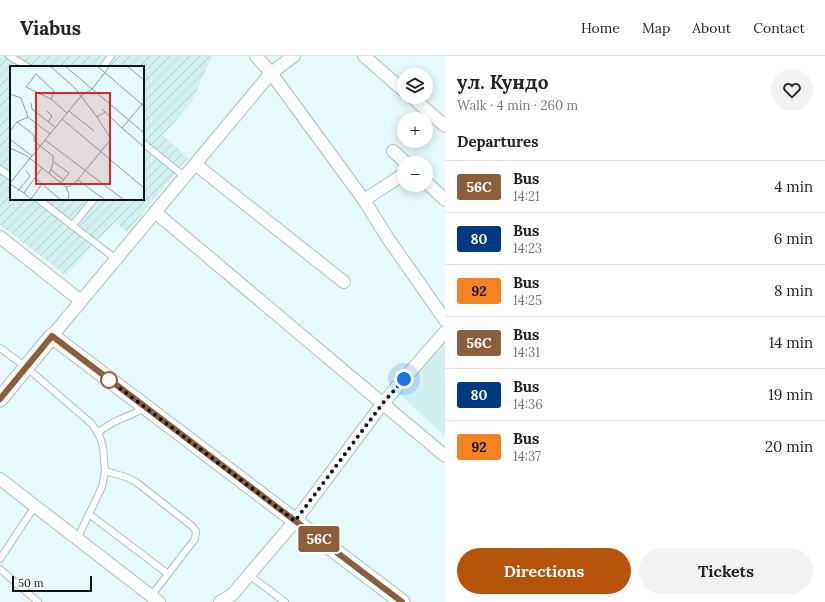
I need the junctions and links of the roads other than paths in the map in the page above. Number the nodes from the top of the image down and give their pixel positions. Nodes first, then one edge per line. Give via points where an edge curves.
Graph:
1 (9, 56) edge
2 (111, 56) edge
3 (256, 56) edge
4 (294, 56) edge
5 (364, 56) edge
6 (26, 66) edge
7 (104, 66) edge
8 (271, 73) junction
9 (397, 84) edge
10 (420, 104) edge
11 (445, 126) edge
12 (144, 144) edge
13 (393, 151) dead end
14 (398, 156) edge
15 (195, 164) junction
16 (0, 169) edge
17 (10, 176) edge
18 (185, 177) junction
19 (397, 179) edge
20 (433, 189) edge
21 (39, 200) edge
22 (93, 200) edge
23 (364, 200) junction
24 (445, 200) edge
25 (155, 212) junction
26 (72, 226) junction
27 (0, 237) edge
28 (116, 259) junction
29 (344, 282) dead end
30 (81, 301) junction
31 (445, 320) edge
32 (445, 332) edge
33 (52, 336) junction
34 (0, 348) edge
35 (26, 368) junction
36 (0, 399) edge
37 (383, 403) junction
38 (146, 408) junction
39 (98, 432) junction
40 (445, 456) edge
41 (105, 471) junction
42 (0, 479) edge
43 (36, 506) junction
44 (89, 514) junction
45 (295, 521) junction
46 (77, 539) junction
47 (0, 559) edge
48 (0, 569) edge
49 (168, 574) junction
50 (249, 575) junction
51 (155, 599) edge
52 (36, 602) edge
53 (220, 602) edge
54 (285, 602) edge
55 (402, 602) edge

1 - 6 lane
2 - 7 lane
3 - 8 street
4 - 8 street
5 - 9 street
8 - 15 street
8 - 23 street
10 - 11 street
12 - 18 lane
13 - 14 street
15 - 18 street
15 - 29 street
16 - 17 lane
18 - 25 street
19 - 23 street
20 - 24 street
21 - 26 lane
22 - 26 lane
23 - 31 street
25 - 28 street
25 - 37 street
26 - 28 lane
27 - 30 street
28 - 30 street
30 - 33 street
32 - 37 street
33 - 35 street
33 - 38 street
34 - 35 lane
35 - 36 street
35 - 39 lane
37 - 40 street
37 - 45 street
38 - 39 lane
38 - 45 street
39 - 41 lane via 103,447
41 - 44 lane via 102,487
41 - 49 lane via 136,482 196,529 195,539
42 - 43 street
43 - 46 street
43 - 47 lane
44 - 46 lane
44 - 49 lane
45 - 50 street
45 - 55 street
46 - 51 street
48 - 52 lane
49 - 51 lane
50 - 53 street via 232,595
50 - 54 lane

